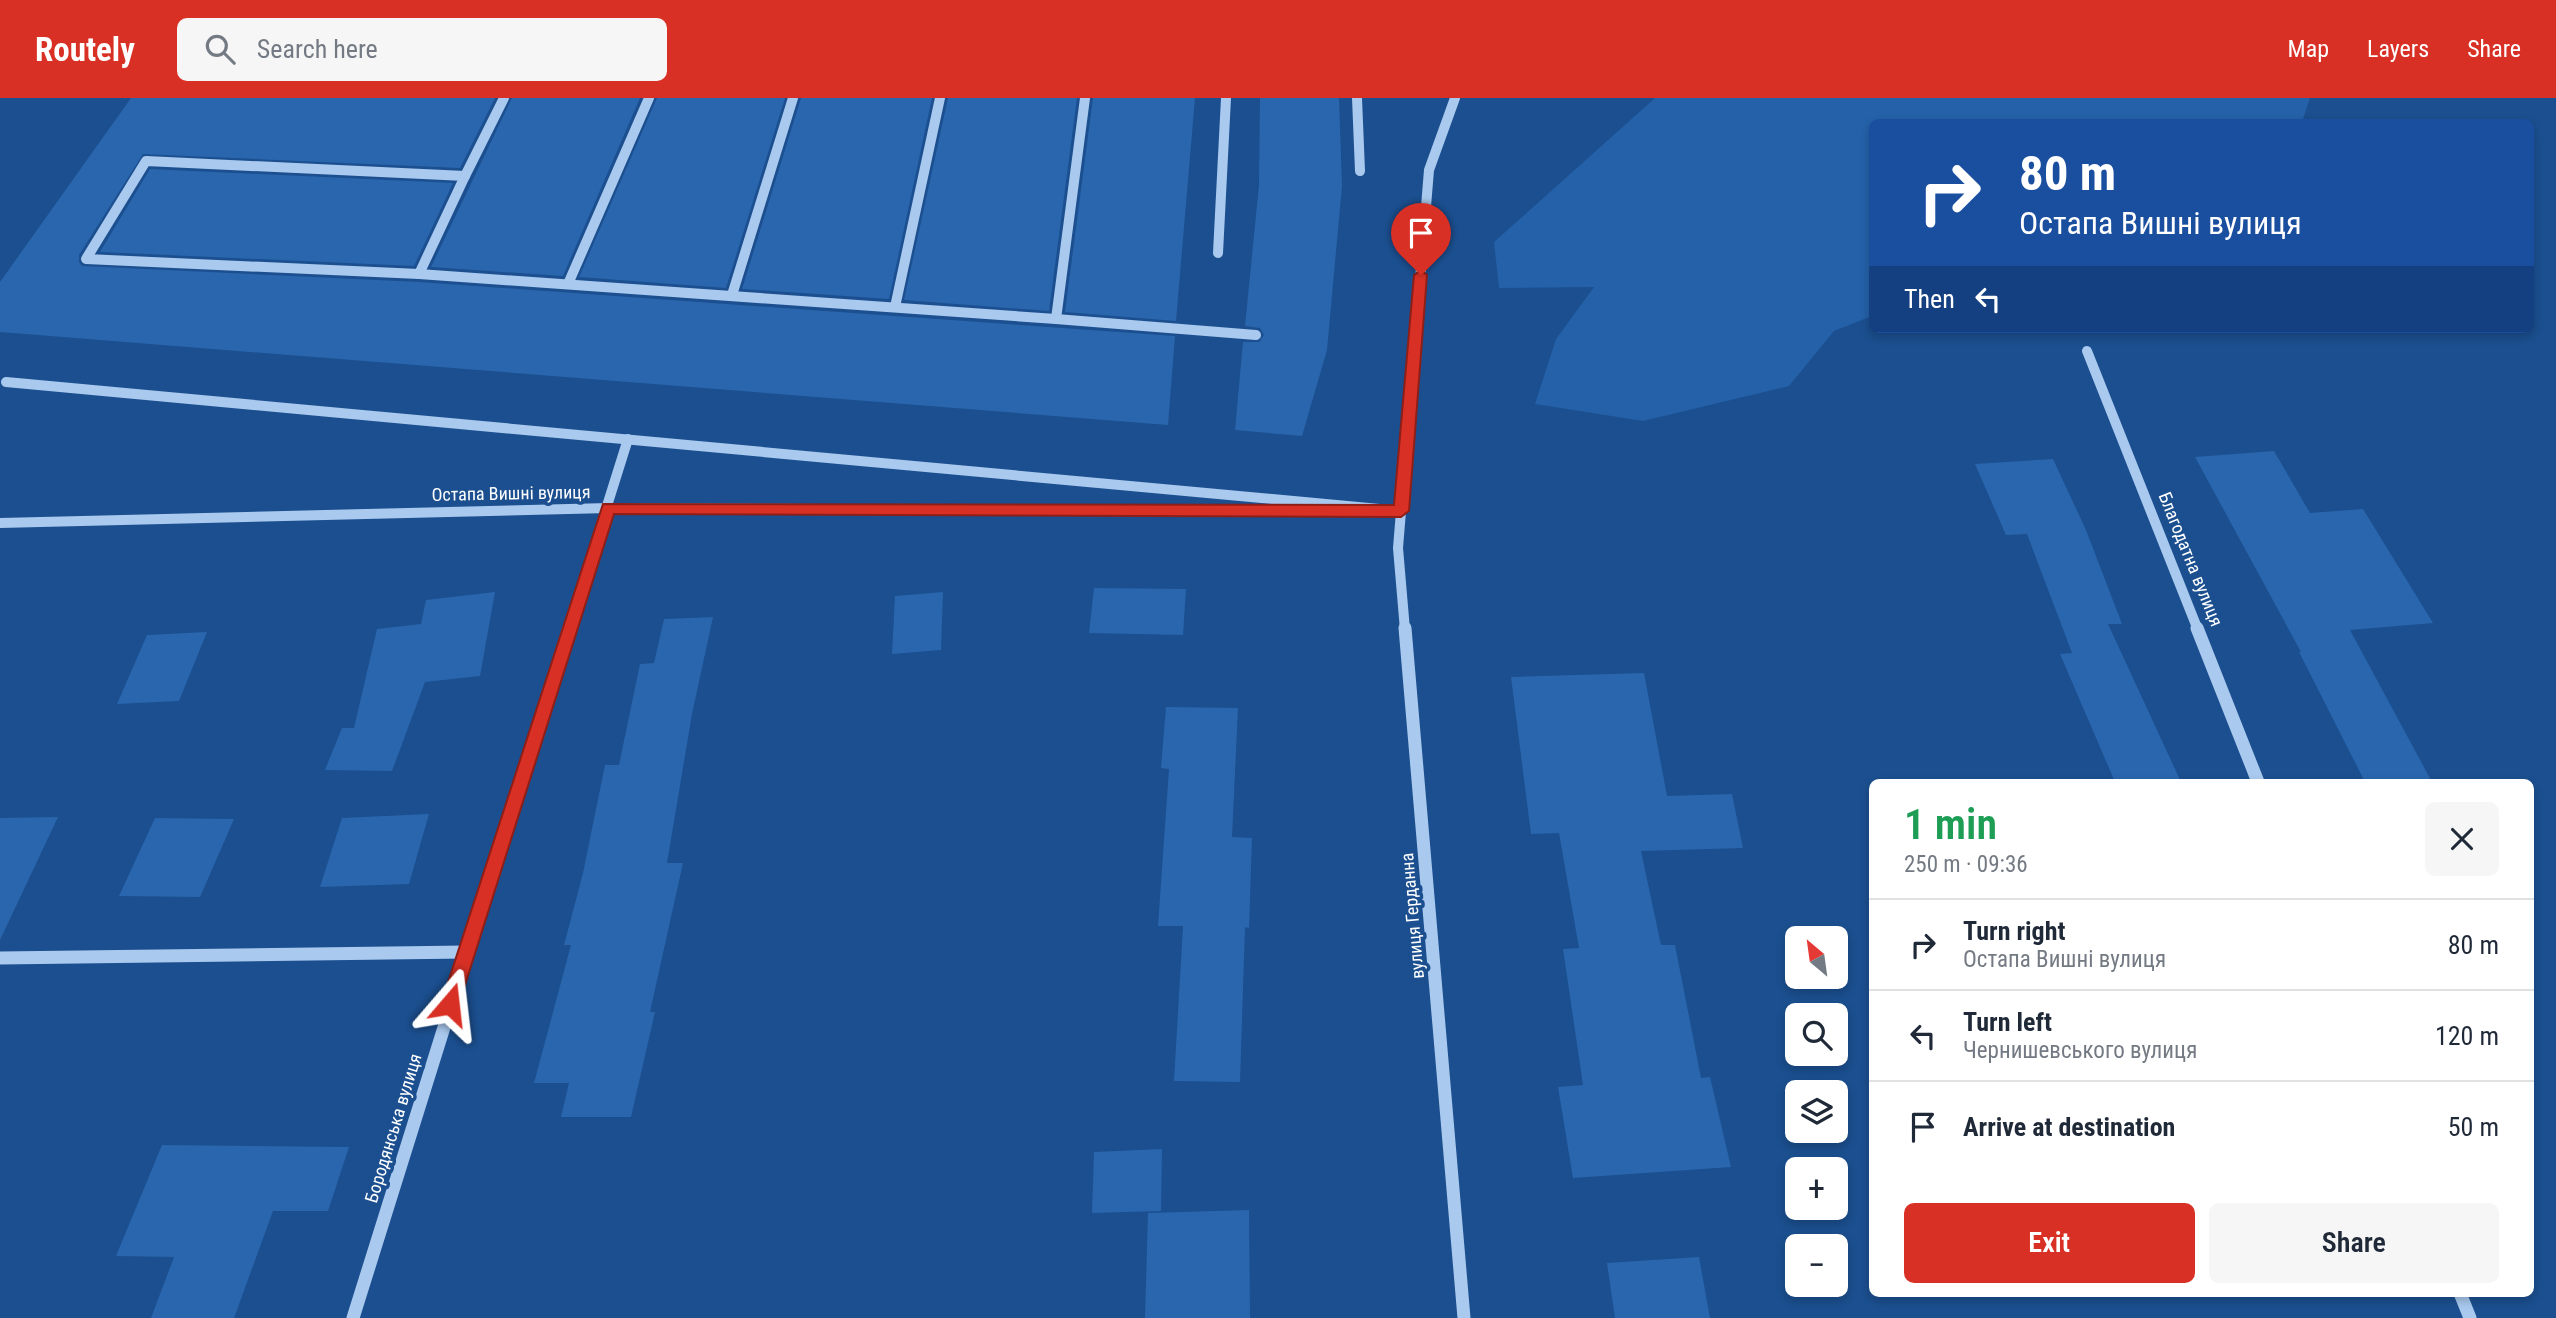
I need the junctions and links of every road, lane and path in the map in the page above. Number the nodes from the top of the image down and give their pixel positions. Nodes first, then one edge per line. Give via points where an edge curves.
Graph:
1 (504, 98) edge
2 (649, 98) edge
3 (793, 98) edge
4 (940, 98) edge
5 (1085, 98) edge
6 (1226, 98) edge
7 (1357, 98) edge
8 (1455, 98) edge
9 (1360, 172) dead end
10 (465, 176) junction
11 (1218, 253) dead end
12 (419, 274) junction
13 (568, 284) junction
14 (732, 295) junction
15 (895, 307) junction
16 (1056, 319) junction
17 (1256, 335) dead end
18 (2087, 351) dead end
19 (6, 382) dead end
20 (628, 439) junction
21 (609, 508) junction
22 (1401, 511) junction
23 (0, 523) edge
24 (2257, 779) edge
25 (466, 952) junction
26 (0, 958) edge
27 (2462, 1297) edge
28 (353, 1318) edge
29 (1464, 1318) edge
30 (2470, 1318) edge

1 - 10 street
2 - 13 street
3 - 14 street
4 - 15 street
5 - 16 street
6 - 11 street
7 - 9 street
8 - 22 street via 1429,170
10 - 12 street
10 - 12 street via 145,161 86,259
12 - 13 street
13 - 14 street
14 - 15 street
15 - 16 street
16 - 17 street
18 - 24 street, Благодатна вулиця
19 - 20 street
20 - 21 street
20 - 22 street
21 - 22 street, Остапа Вишні вулиця
21 - 23 street, Остапа Вишні вулиця
21 - 25 street, Бородянська вулиця
22 - 29 street, вулиця Герданна via 1398,548
25 - 26 street
25 - 28 street, Бородянська вулиця
27 - 30 street

